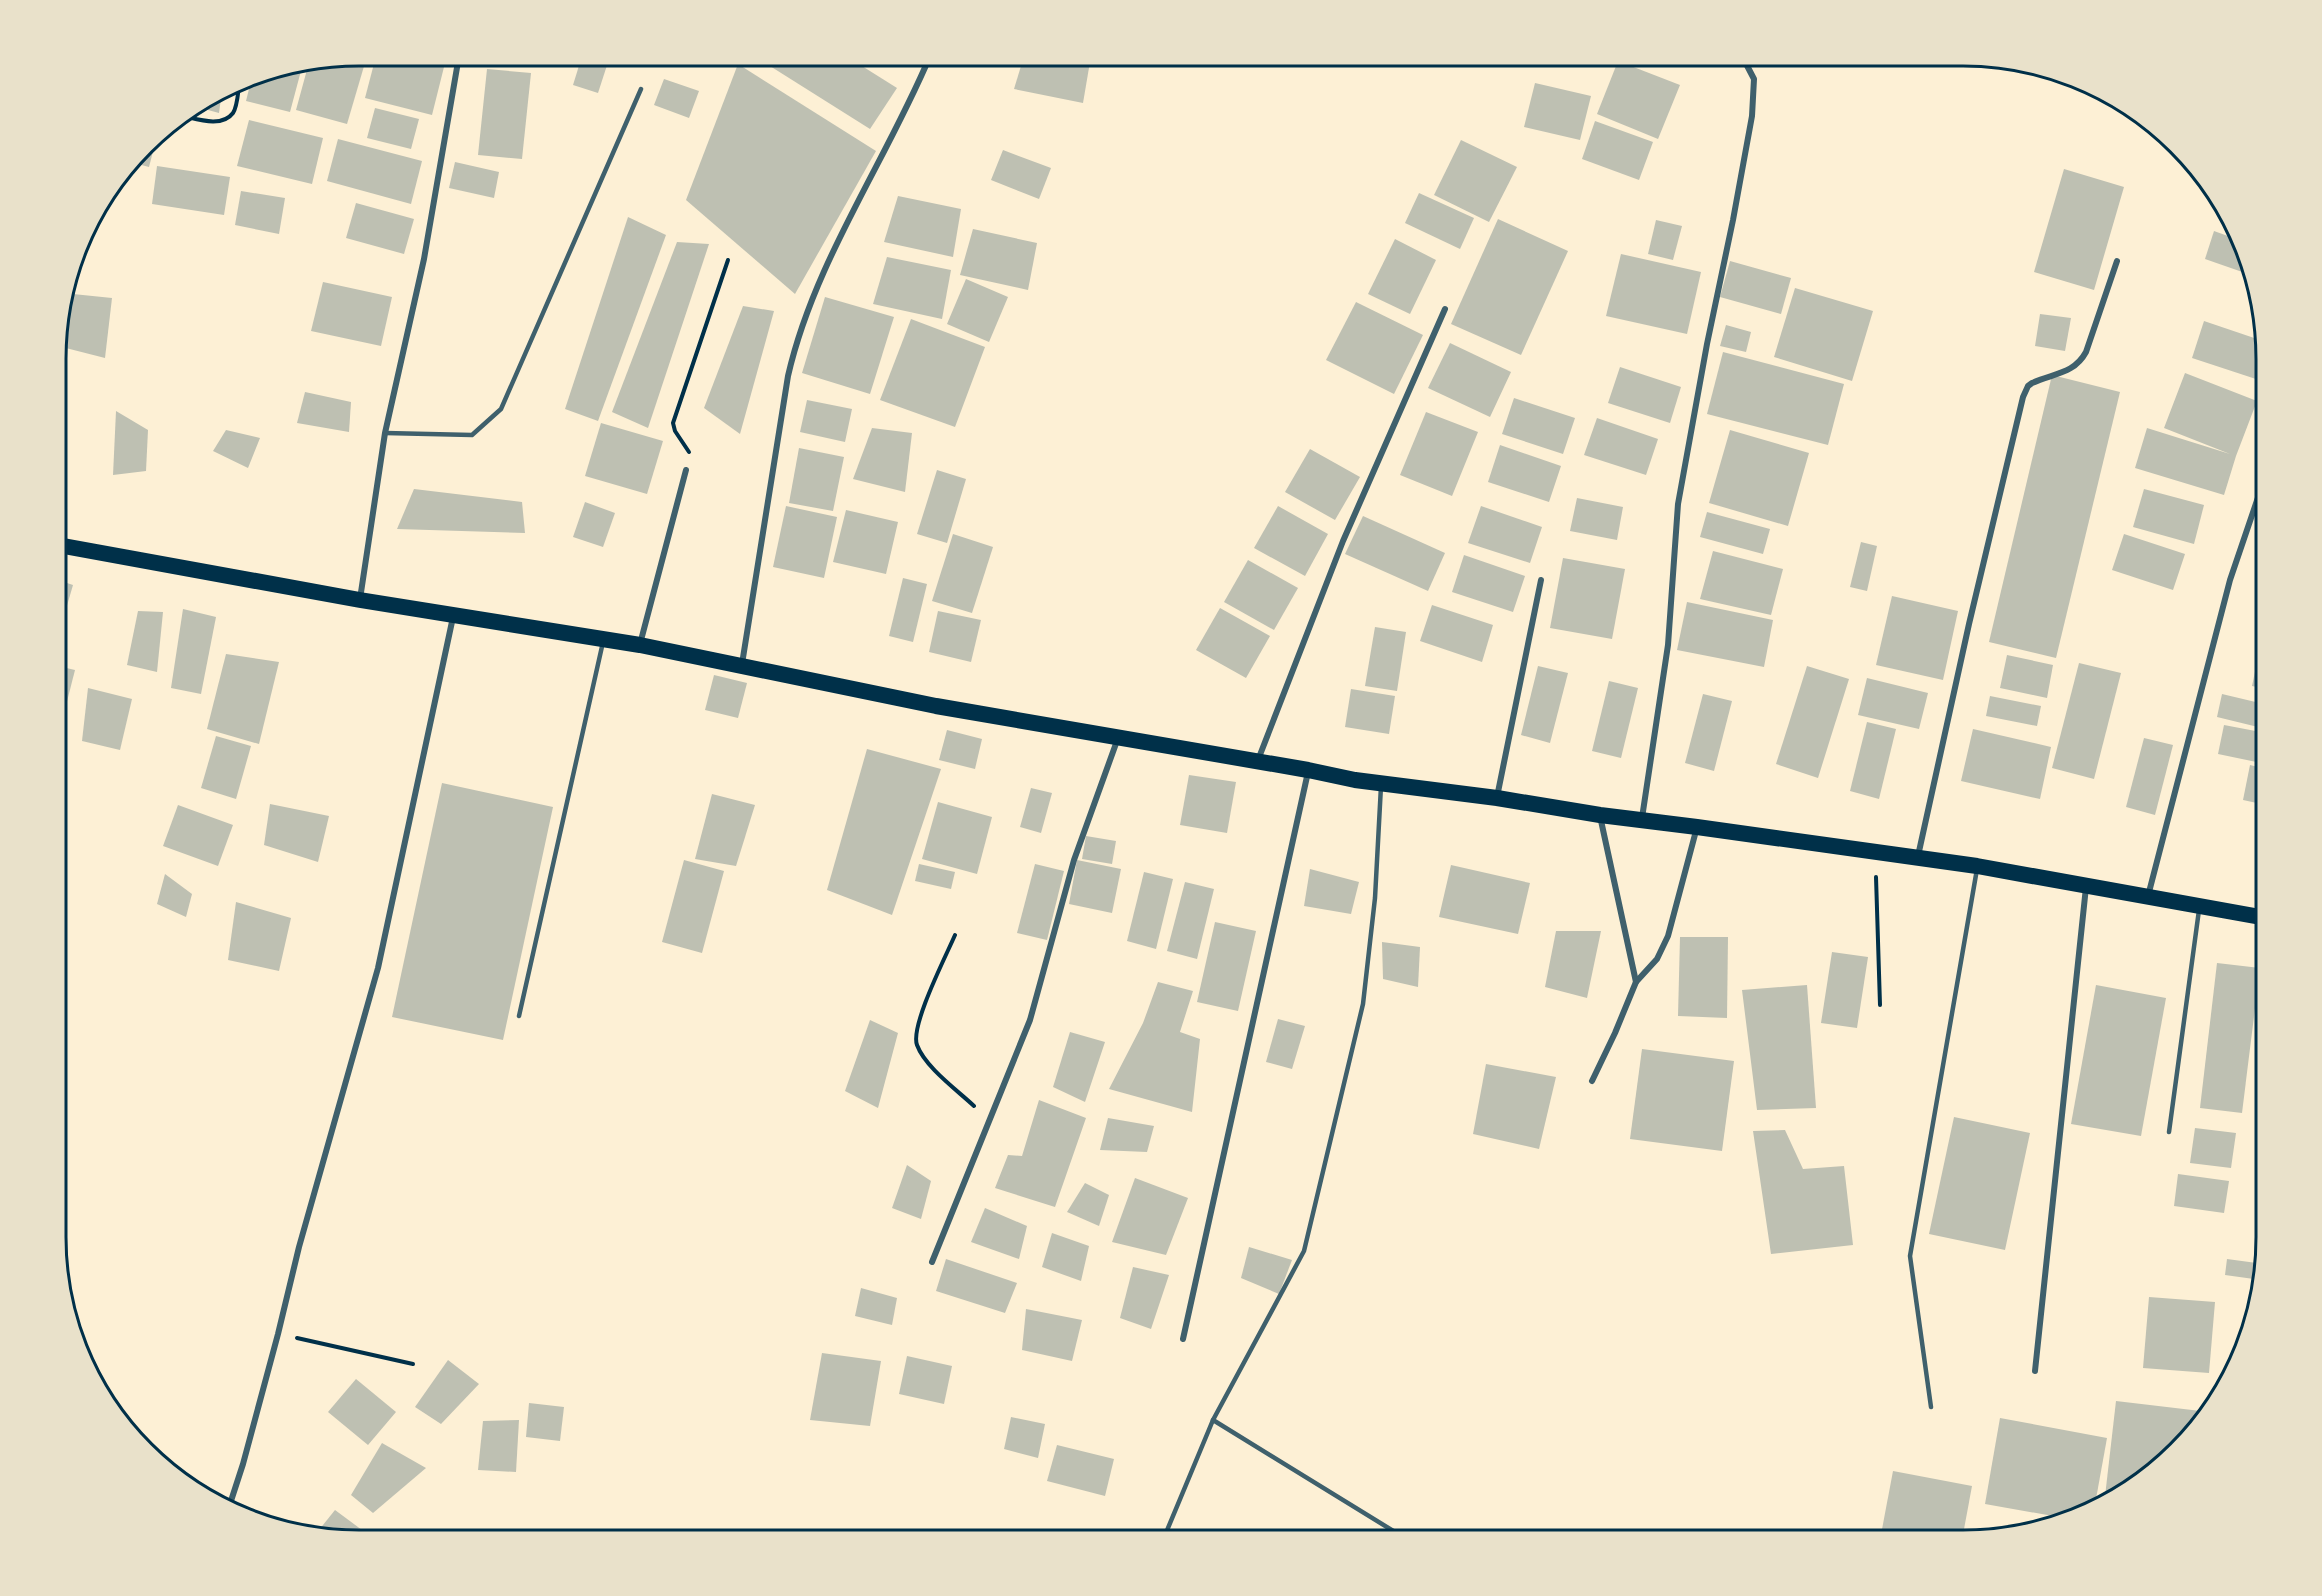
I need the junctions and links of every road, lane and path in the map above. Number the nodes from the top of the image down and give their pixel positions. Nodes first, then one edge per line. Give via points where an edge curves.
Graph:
1 (457, 66) edge
2 (925, 66) edge
3 (1747, 66) edge
4 (641, 89) dead end
5 (237, 92) edge
6 (192, 118) edge
7 (728, 260) dead end
8 (2117, 261) dead end
9 (1445, 309) dead end
10 (385, 433) junction
11 (686, 470) joint
12 (2256, 503) edge
13 (66, 546) edge
14 (1541, 580) dead end
15 (360, 600) junction
16 (454, 614) junction
17 (604, 639) junction
18 (640, 645) junction
19 (742, 667) junction
20 (1118, 737) junction
21 (1257, 762) junction
22 (1308, 770) junction
23 (1381, 783) junction
24 (1497, 798) junction
25 (1600, 815) junction
26 (1642, 821) junction
27 (1697, 827) junction
28 (1875, 852) junction
29 (1918, 859) junction
30 (1977, 866) junction
31 (2086, 887) junction
32 (2147, 896) junction
33 (2199, 907) junction
34 (2256, 916) edge
35 (955, 935) dead end
36 (1636, 982) junction
37 (1880, 1005) dead end
38 (519, 1016) dead end
39 (1592, 1081) dead end
40 (988, 1119) junction
41 (2169, 1132) dead end
42 (932, 1262) dead end
43 (278, 1334) junction
44 (1183, 1340) dead end
45 (413, 1364) dead end
46 (2035, 1371) dead end
47 (1931, 1407) dead end
48 (1213, 1420) junction
49 (231, 1501) edge
50 (1167, 1530) edge
51 (1391, 1530) edge

1 - 10 street via 423,258
2 - 19 street via 840,239 795,344
3 - 26 street via 1754,79 1752,116 1678,504 1668,645
4 - 10 lane via 501,408 472,435
5 - 6 path via 233,112 223,121
7 - 11 path via 673,423 688,449
8 - 29 street via 2079,363 2032,383 2023,397
9 - 21 street via 1343,541
10 - 15 street
11 - 18 street
12 - 32 street via 2229,580
13 - 15 highway
14 - 24 street
15 - 16 highway
16 - 17 highway
16 - 43 street via 378,968
17 - 18 highway
17 - 38 lane
18 - 19 highway
19 - 20 highway
20 - 21 highway
20 - 40 street via 1074,860 1030,1020
21 - 22 highway
22 - 23 highway
22 - 44 street
23 - 24 highway
23 - 48 lane via 1375,898 1363,1004 1304,1251
24 - 25 highway
25 - 26 highway
25 - 36 street
26 - 27 highway
27 - 28 highway
27 - 36 street via 1668,936 1657,959
28 - 29 highway
28 - 37 path
29 - 30 highway
30 - 31 highway
30 - 47 lane via 1910,1256
31 - 32 highway
31 - 46 street
32 - 33 highway
33 - 34 highway
33 - 41 lane
35 - 40 path via 918,1021 916,1044 927,1062
36 - 39 street
40 - 42 street
43 - 45 path
43 - 49 street
48 - 50 lane
48 - 51 lane

